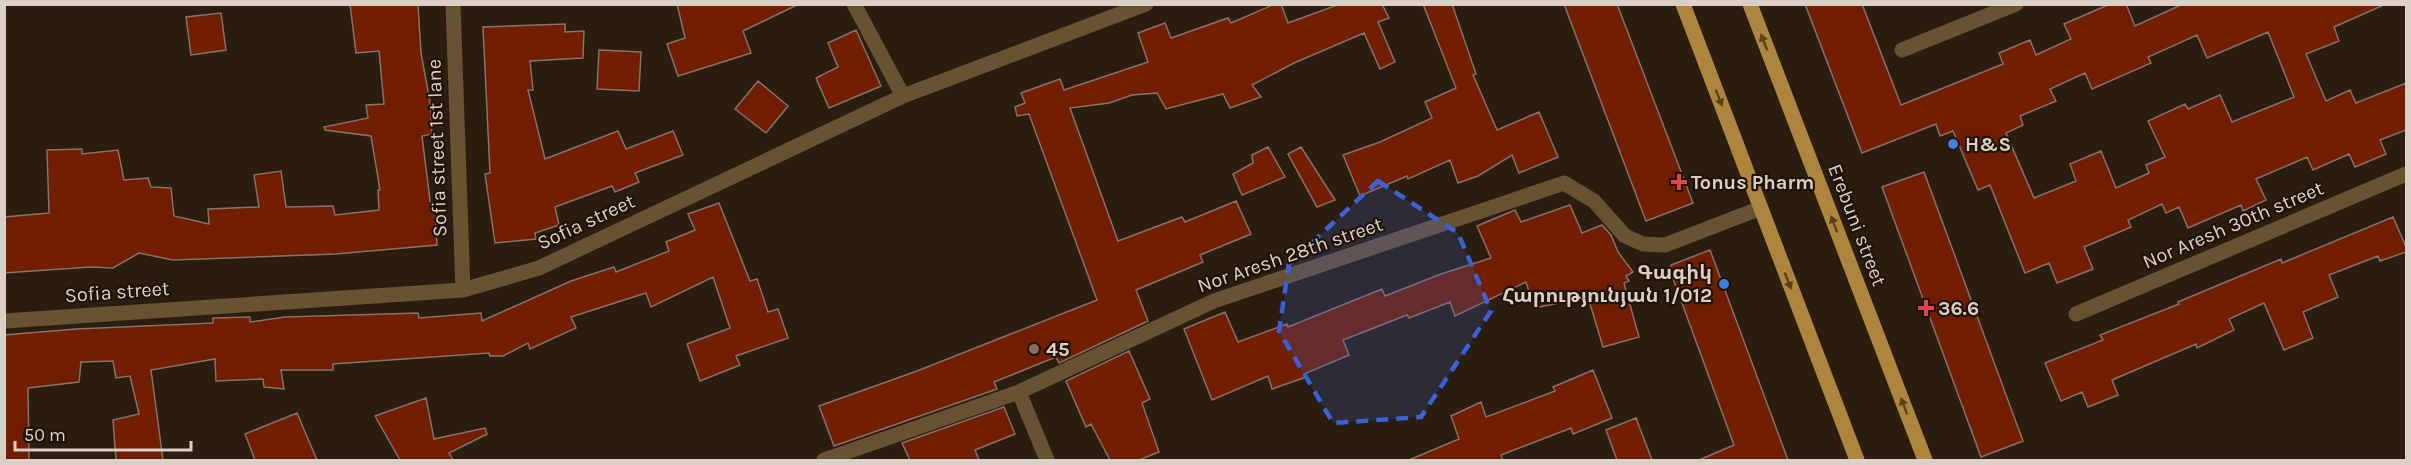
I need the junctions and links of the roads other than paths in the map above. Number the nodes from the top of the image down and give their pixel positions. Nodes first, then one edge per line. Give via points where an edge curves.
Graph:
1 (453, 4) edge
2 (854, 4) edge
3 (1146, 4) edge
4 (1683, 4) edge
5 (1750, 4) edge
6 (2016, 4) edge
7 (1902, 50) dead end
8 (903, 96) junction
9 (2406, 174) edge
10 (1761, 208) junction
11 (463, 290) junction
12 (2076, 314) dead end
13 (4, 321) edge
14 (1019, 392) junction
15 (824, 460) edge
16 (1047, 460) edge
17 (1857, 460) edge
18 (1925, 460) edge

1 - 11 street, Sofia street 1st lane
2 - 8 street
3 - 8 street, Sofia street
4 -> 10 main road
18 -> 5 main road, Erebuni street
6 - 7 street
8 - 11 street, Sofia street via 539,268
9 - 12 street, Nor Aresh 30th street
10 - 14 street, Nor Aresh 28th street via 1665,245 1643,244 1625,236 1594,201 1564,183 1214,302
10 -> 17 main road
11 - 13 street, Sofia street
14 - 15 street, Nor Aresh 28th street
14 - 16 street

